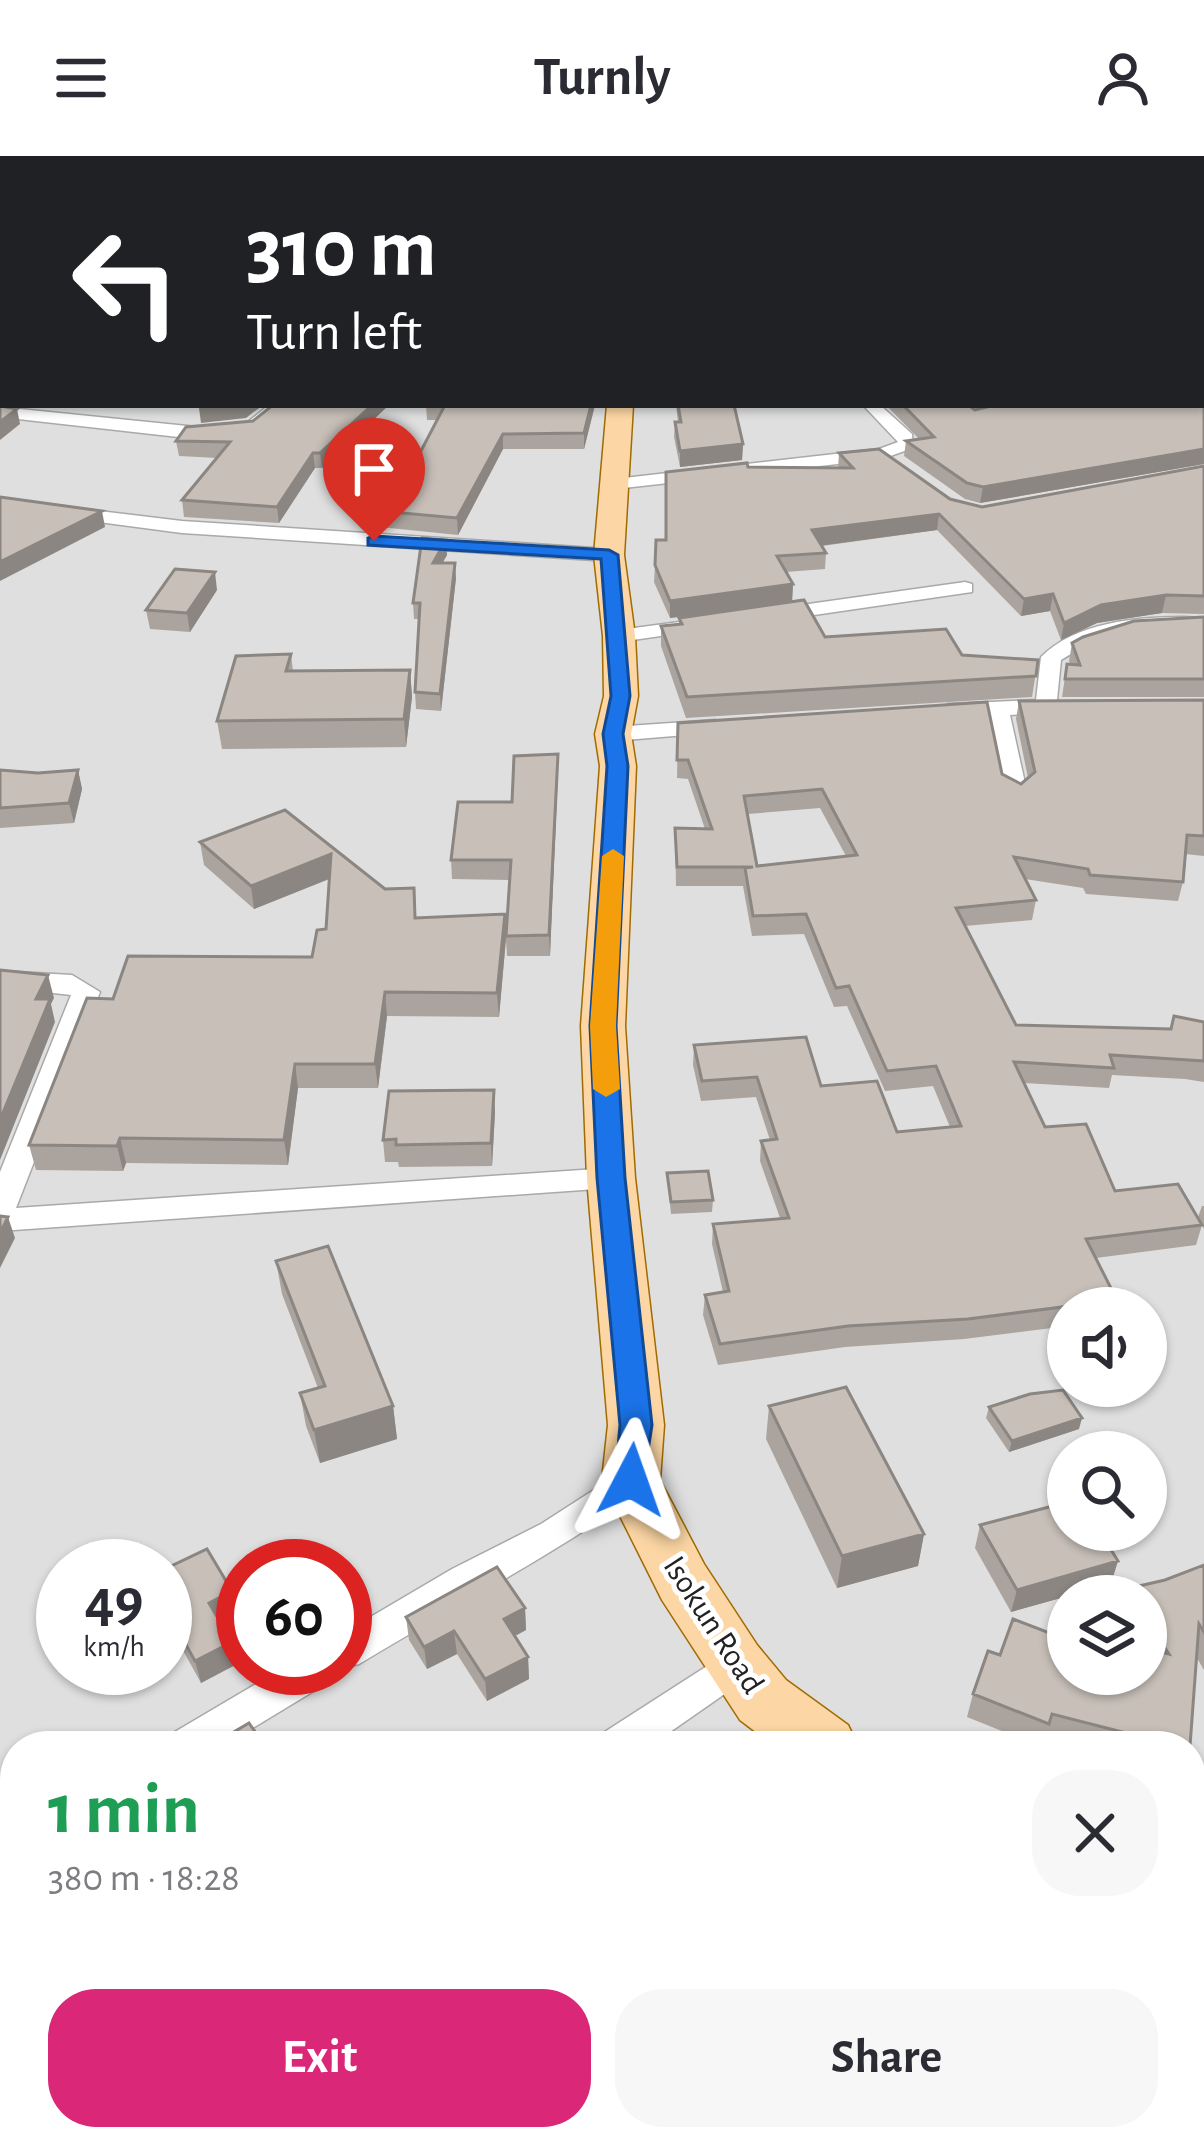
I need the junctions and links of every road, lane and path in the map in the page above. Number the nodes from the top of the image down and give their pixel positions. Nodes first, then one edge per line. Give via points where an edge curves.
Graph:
1 (275, 408) edge
2 (620, 408) edge
3 (874, 408) edge
4 (0, 412) edge
5 (882, 454) junction
6 (906, 471) edge
7 (615, 484) junction
8 (0, 504) edge
9 (609, 555) junction
10 (965, 588) dead end
11 (758, 617) edge
12 (734, 620) edge
13 (1204, 624) edge
14 (619, 636) junction
15 (1046, 706) junction
16 (1091, 707) edge
17 (998, 708) junction
18 (930, 712) edge
19 (749, 724) edge
20 (613, 734) junction
21 (1015, 793) edge
22 (0, 979) edge
23 (611, 1178) junction
24 (0, 1210) edge
25 (0, 1220) edge
26 (631, 1480) junction
27 (372, 1636) edge
28 (735, 1665) junction
29 (273, 1695) edge
30 (212, 1731) edge
31 (639, 1731) edge
32 (805, 1731) edge

1 - 4 street via 260,426 218,435
2 - 7 main road
3 - 5 street via 906,438 907,445
5 - 6 street
5 - 7 street
7 - 9 main road
8 - 9 street via 202,528
9 - 14 main road
10 - 11 street
12 - 14 street
13 - 15 street via 1121,625 1070,644 1051,657
14 - 20 main road
15 - 16 street
15 - 17 street
17 - 18 street
17 - 21 street
19 - 20 street
20 - 23 main road via 618,766 603,1026
22 - 24 street via 72,983 86,992
23 - 25 street
23 - 26 main road via 636,1425
26 - 27 street via 554,1535
26 - 28 main road, Isokun Road
28 - 31 street
28 - 32 main road, Isokun Road
29 - 30 street

